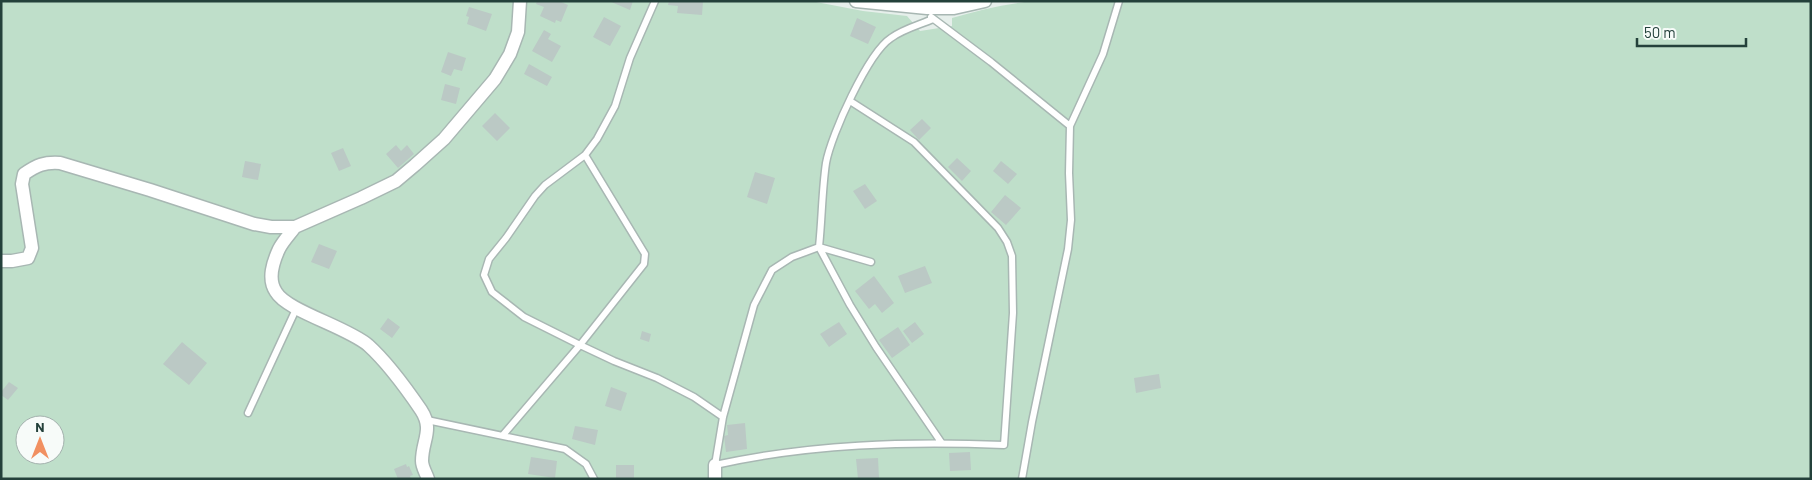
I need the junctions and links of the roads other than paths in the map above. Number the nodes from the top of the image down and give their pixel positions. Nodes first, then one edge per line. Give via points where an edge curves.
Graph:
1 (520, 1) edge
2 (655, 1) edge
3 (856, 1) edge
4 (985, 1) edge
5 (1119, 1) edge
6 (924, 8) junction
7 (933, 19) junction
8 (850, 101) junction
9 (1070, 126) junction
10 (585, 155) junction
11 (295, 227) junction
12 (819, 247) junction
13 (1, 261) edge
14 (871, 262) dead end
15 (297, 307) junction
16 (580, 345) junction
17 (248, 412) dead end
18 (724, 417) junction
19 (426, 420) junction
20 (503, 435) junction
21 (941, 442) junction
22 (715, 466) junction
23 (428, 479) edge
24 (594, 479) edge
25 (715, 479) edge
26 (1022, 479) edge

1 - 11 street via 518,32 510,54 495,79 444,139 396,181
2 - 10 lane via 630,58 615,106
3 - 6 street
4 - 6 street via 954,8
5 - 9 lane via 1103,54
6 - 7 lane
7 - 8 lane via 905,30 884,44
7 - 9 lane
8 - 12 lane via 826,162
8 - 21 lane via 914,142 998,228 1012,256 1014,313 1004,445
9 - 26 lane via 1071,220 1068,249
10 - 16 lane via 646,254 644,264
10 - 16 lane via 535,196 489,259 484,274 492,292 524,317
11 - 13 street via 254,224 60,163 47,163 24,174 22,184 32,248 28,258
11 - 15 street via 280,247 272,266 271,281 281,298
12 - 14 lane
12 - 18 lane via 792,257 772,270 754,305
12 - 21 lane via 876,347
15 - 17 lane
15 - 19 street via 367,344 404,387
16 - 18 lane via 658,378
16 - 20 lane
18 - 22 lane
19 - 20 lane
19 - 23 street via 428,431 422,463
20 - 24 lane via 565,449 586,464
21 - 22 lane via 864,444 758,456
22 - 25 street

